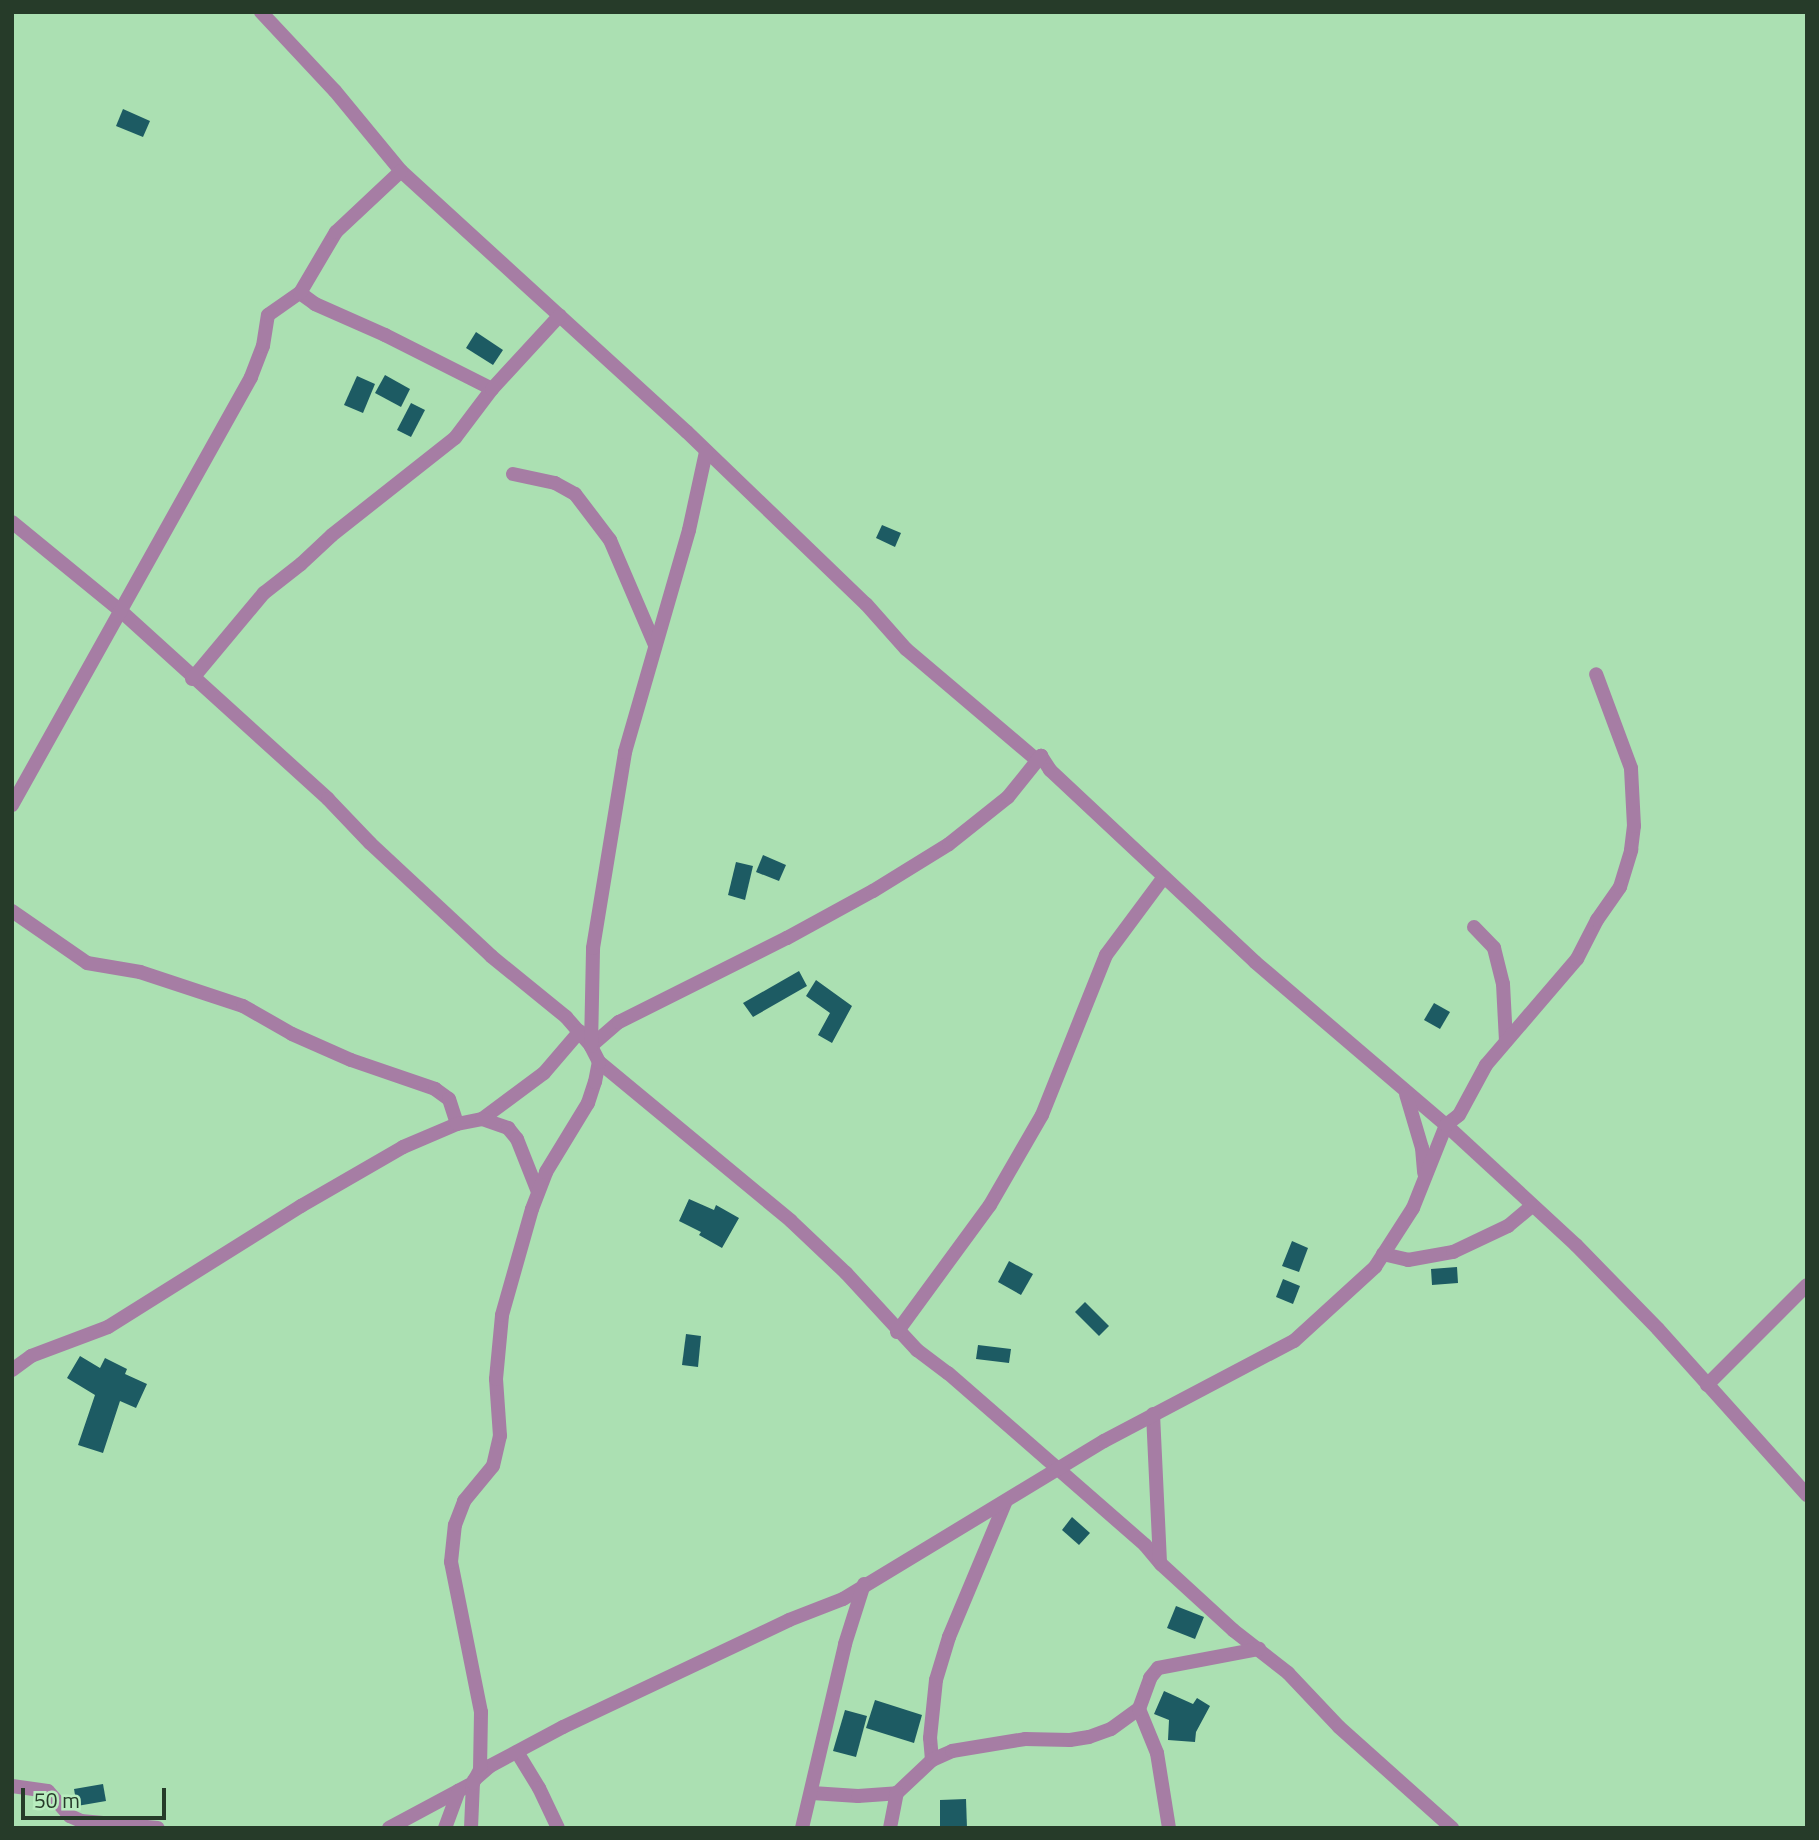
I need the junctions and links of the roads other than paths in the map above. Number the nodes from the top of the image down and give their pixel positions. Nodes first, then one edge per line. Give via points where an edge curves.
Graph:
1 (261, 12) edge
2 (401, 171) junction
3 (300, 293) junction
4 (560, 315) junction
5 (492, 389) junction
6 (706, 452) junction
7 (513, 474) dead end
8 (12, 522) edge
9 (122, 612) junction
10 (655, 646) junction
11 (1596, 674) dead end
12 (192, 679) junction
13 (1041, 756) junction
14 (12, 805) edge
15 (1164, 877) junction
16 (12, 911) edge
17 (1474, 926) dead end
18 (580, 1031) junction
19 (1506, 1041) junction
20 (591, 1046) junction
21 (599, 1062) junction
22 (1406, 1093) junction
23 (482, 1119) junction
24 (457, 1124) junction
25 (1446, 1125) junction
26 (1424, 1177) junction
27 (538, 1192) junction
28 (1532, 1206) junction
29 (1383, 1254) junction
30 (1807, 1285) edge
31 (897, 1332) junction
32 (12, 1370) edge
33 (1707, 1385) junction
34 (1153, 1414) junction
35 (1058, 1471) junction
36 (1807, 1495) edge
37 (1006, 1501) junction
38 (1161, 1564) junction
39 (864, 1584) junction
40 (1259, 1650) junction
41 (1139, 1709) junction
42 (517, 1752) junction
43 (932, 1760) junction
44 (474, 1781) junction
45 (12, 1786) edge
46 (458, 1790) junction
47 (812, 1793) junction
48 (897, 1793) junction
49 (158, 1828) edge
50 (389, 1828) edge
51 (445, 1828) edge
52 (471, 1828) edge
53 (558, 1828) edge
54 (802, 1828) edge
55 (890, 1828) edge
56 (1169, 1828) edge
57 (1452, 1828) edge

1 - 2 street
2 - 3 street via 336,232
2 - 4 street
3 - 5 street
3 - 9 street via 268,315 251,377
4 - 5 street
4 - 6 street
5 - 12 street via 455,439 264,593
6 - 10 street
6 - 13 street via 866,604 906,649 1037,760
7 - 10 street via 555,483 575,494 610,540
8 - 9 street
9 - 12 street
9 - 14 street
10 - 20 street via 625,752 593,948
11 - 19 street via 1631,768 1631,850 1620,887 1577,959
12 - 18 street via 328,799 491,956
13 - 15 street via 1050,770
13 - 20 street via 1008,797 950,844 798,932 619,1022
15 - 22 street
15 - 31 street via 1107,956 1042,1115 990,1205
16 - 24 street via 87,963 140,972 243,1006 315,1044 435,1089 449,1099
17 - 19 street via 1494,948 1504,996
18 - 20 street
18 - 23 street via 544,1073
19 - 25 street via 1475,1082 1459,1115
20 - 21 street
21 - 27 street via 588,1103
21 - 31 street via 791,1221 846,1273
22 - 25 street
22 - 26 street via 1422,1148
23 - 24 street
23 - 27 street via 508,1128 517,1139
24 - 32 street via 403,1147 301,1206 108,1327 31,1356
25 - 26 street
25 - 28 street
26 - 29 street via 1413,1208
27 - 44 street via 502,1315 496,1379 500,1436 493,1466 464,1501 451,1546 481,1712 480,1770
28 - 29 street via 1507,1226 1453,1252 1408,1260
28 - 33 street via 1658,1329
29 - 34 street via 1375,1267 1294,1341
30 - 33 street
31 - 35 street
33 - 36 street
34 - 35 street
34 - 38 street
35 - 37 street
35 - 38 street
37 - 39 street
37 - 43 street via 936,1679
38 - 40 street
39 - 42 street via 842,1599 789,1620
39 - 47 street via 845,1644
40 - 41 street via 1158,1668
40 - 57 street
41 - 43 street via 1111,1729 1089,1737 1025,1739 951,1751
41 - 56 street via 1157,1753
42 - 44 street
42 - 53 street
43 - 48 street
44 - 46 street
44 - 52 street
45 - 49 street via 48,1791 70,1816 81,1821
46 - 50 street
46 - 51 street
47 - 48 street
47 - 54 street
48 - 55 street

